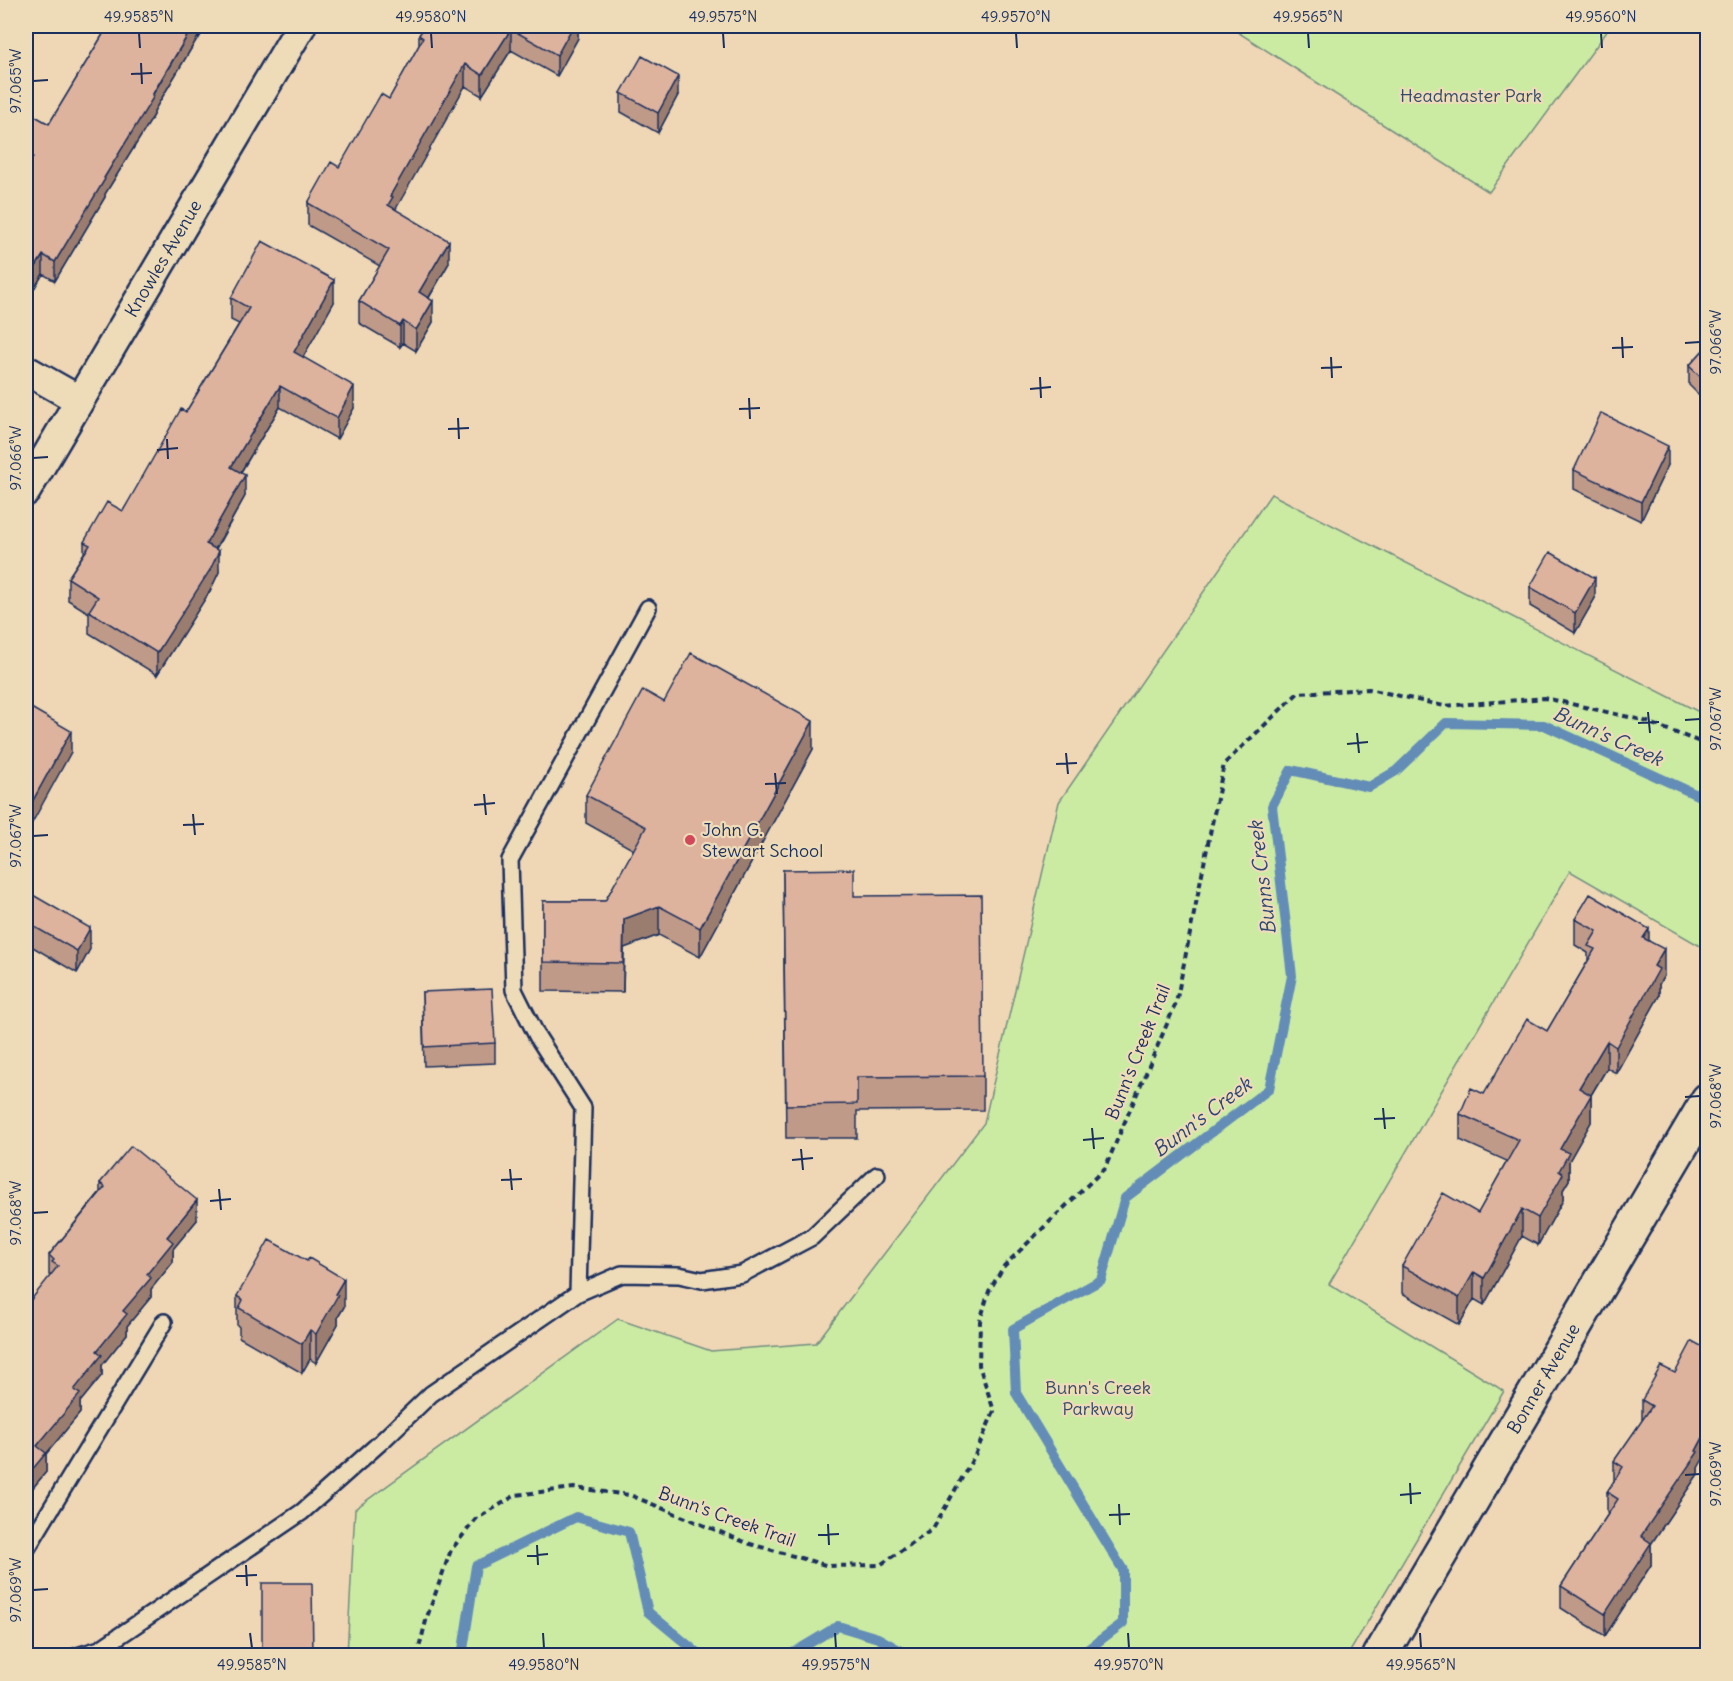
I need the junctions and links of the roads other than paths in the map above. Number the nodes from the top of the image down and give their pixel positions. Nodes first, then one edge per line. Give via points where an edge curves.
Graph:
1 (301, 26) edge
2 (26, 370) edge
3 (79, 400) junction
4 (26, 491) edge
5 (648, 608) dead end
6 (1707, 1100) edge
7 (877, 1175) dead end
8 (578, 1293) junction
9 (164, 1322) dead end
10 (26, 1550) edge
11 (77, 1656) edge
12 (1380, 1656) edge

1 - 3 street, Knowles Avenue
2 - 3 street
3 - 4 street, Knowles Avenue
5 - 8 lane via 510,860 514,990 583,1108
6 - 12 street, Bonner Avenue
7 - 8 lane via 812,1237 742,1274 702,1280 679,1275 622,1274
8 - 11 lane via 431,1394 302,1512 100,1649
9 - 10 lane

